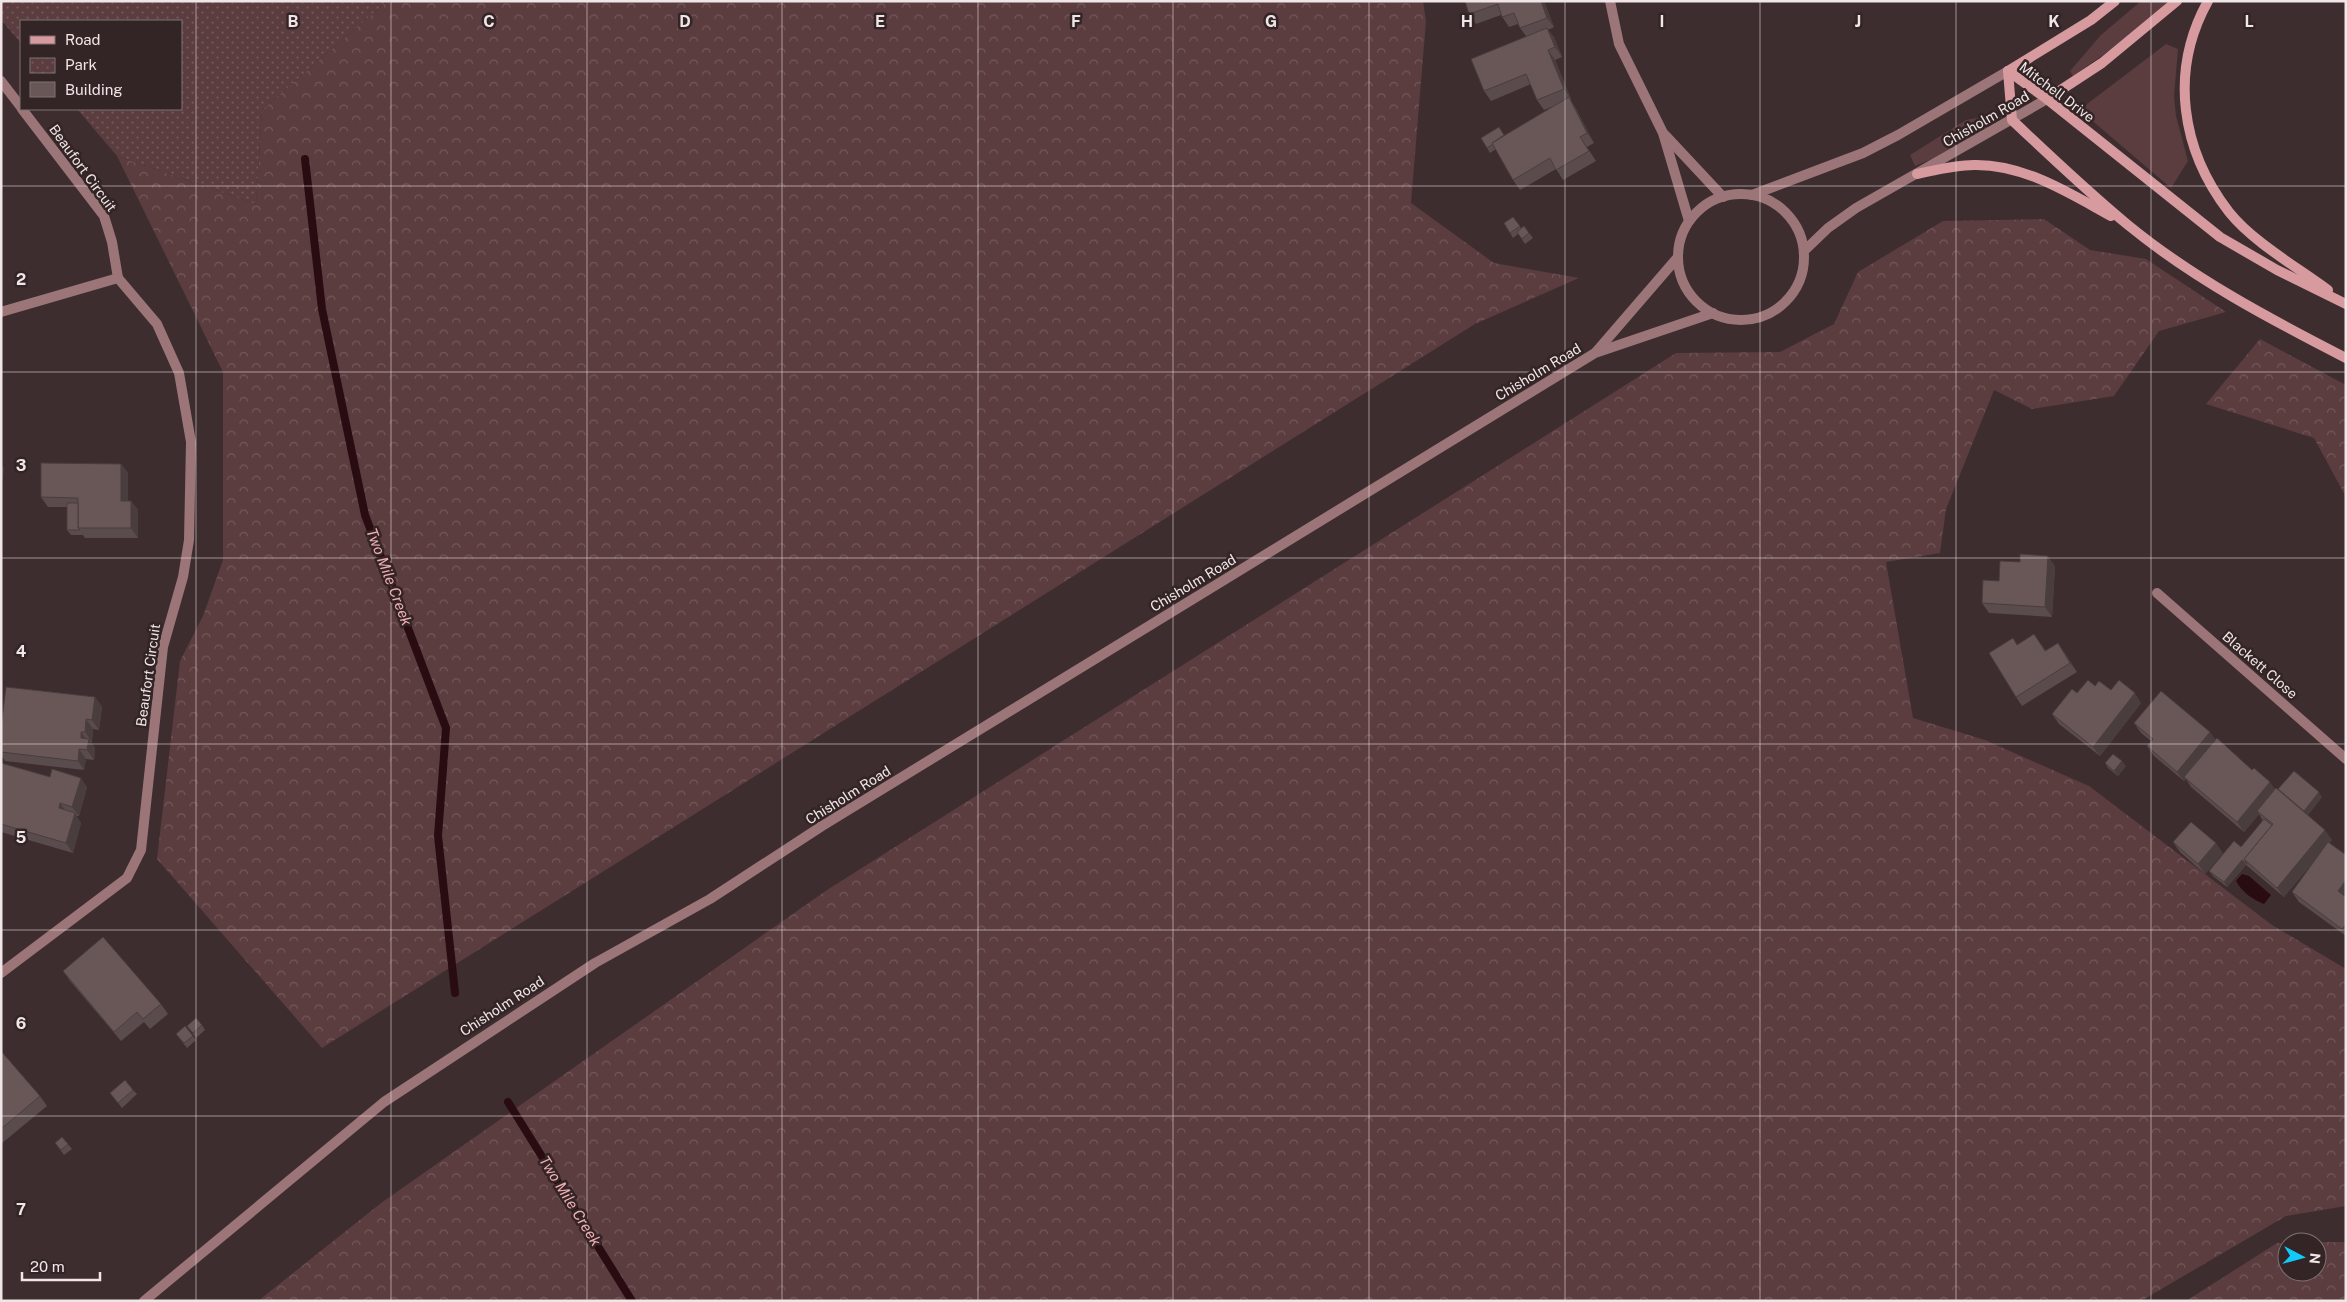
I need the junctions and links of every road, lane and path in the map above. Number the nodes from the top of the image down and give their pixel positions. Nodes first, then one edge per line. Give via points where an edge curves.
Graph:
1 (1610, 1) edge
2 (2116, 1) edge
3 (2177, 1) edge
4 (2208, 1) edge
5 (2008, 71) junction
6 (1, 81) edge
7 (2047, 99) junction
8 (20, 105) edge
9 (24, 110) edge
10 (2012, 120) junction
11 (1663, 133) junction
12 (1917, 174) junction
13 (1752, 195) junction
14 (1723, 197) junction
15 (1690, 221) junction
16 (2129, 226) junction
17 (1804, 251) junction
18 (1678, 257) junction
19 (118, 278) junction
20 (2346, 303) edge
21 (1, 312) edge
22 (1713, 314) junction
23 (1595, 353) junction
24 (2346, 358) edge
25 (2156, 593) dead end
26 (2346, 759) edge
27 (1, 973) edge
28 (144, 1301) edge

1 - 11 street via 1619,44
2 - 5 main road
3 - 7 main road, Chisholm Road via 2102,63
4 - 20 main road via 2197,20 2186,64 2184,106 2192,145 2210,182 2230,212 2253,235
5 - 7 main road, Mitchell Drive
5 - 10 main road, Mitchell Drive
5 - 13 street via 1863,153
6 - 8 street, Beaufort Circuit
7 - 10 street, Chisholm Road
7 - 20 main road, Mitchell Drive via 2220,237 2277,270
9 - 19 street, Beaufort Circuit via 104,216
10 - 12 street, Chisholm Road
10 - 16 main road
11 - 14 street
11 - 15 street
12 - 16 main road via 1948,167 2001,167 2056,186
12 - 17 street, Chisholm Road via 1856,208
13 - 14 street
13 - 17 street via 1772,202 1788,214
14 - 15 street via 1704,206
15 - 18 street via 1681,238
16 - 24 main road via 2238,301
17 - 22 street via 1798,284 1777,309 1762,317 1745,320
18 - 22 street via 1688,290
18 - 23 street, Chisholm Road
19 - 21 street
19 - 27 street, Beaufort Circuit via 157,324 179,373 191,442 190,540 164,647 141,850 126,878
22 - 23 street, Chisholm Road
23 - 28 street, Chisholm Road via 831,821 710,899 595,963 497,1026 384,1102
25 - 26 street, Blackett Close

